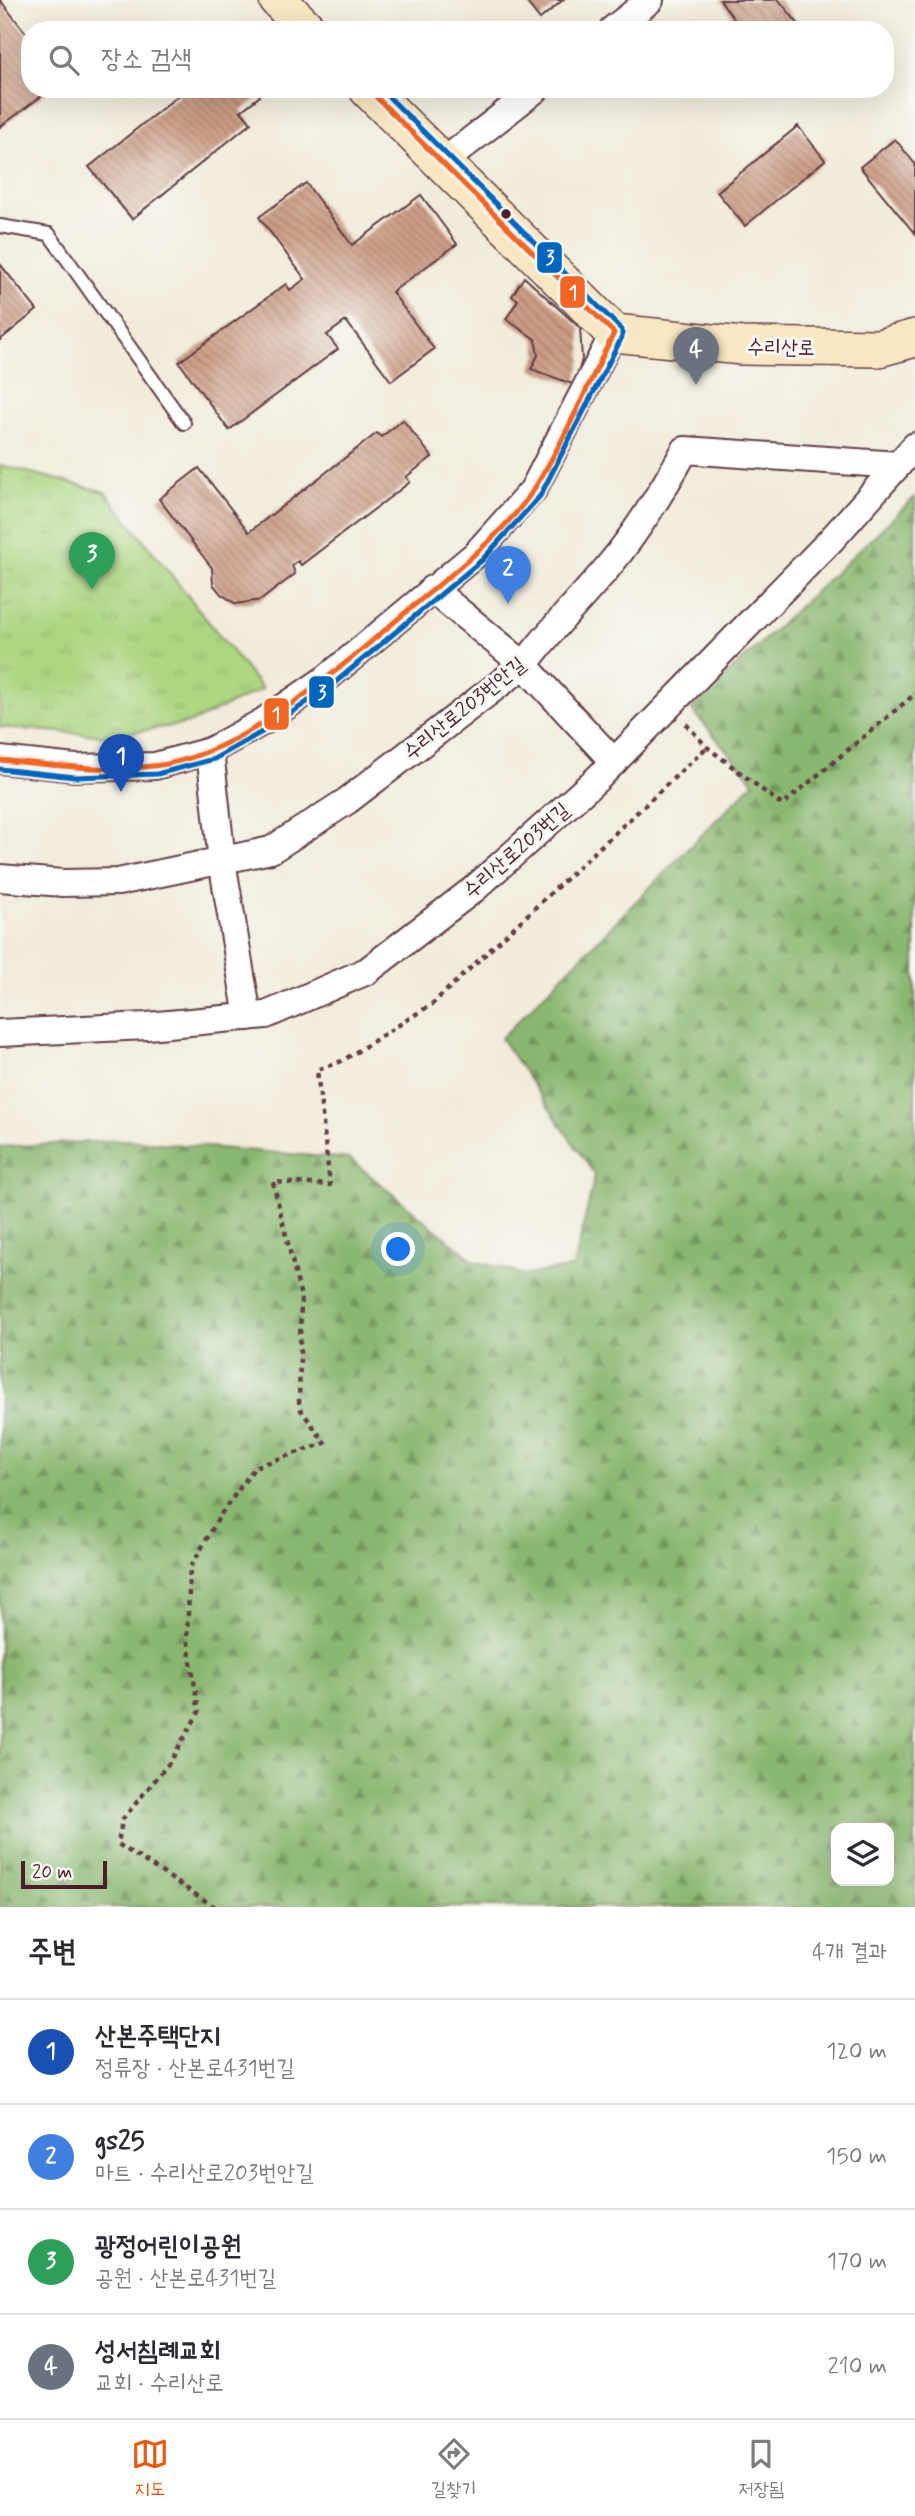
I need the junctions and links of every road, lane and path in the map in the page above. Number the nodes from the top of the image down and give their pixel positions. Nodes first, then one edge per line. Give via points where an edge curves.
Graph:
1 (278, 0) edge
2 (650, 0) edge
3 (299, 21) edge
4 (623, 21) edge
5 (377, 98) edge
6 (525, 98) edge
7 (442, 163) junction
8 (0, 226) edge
9 (614, 333) junction
10 (915, 338) edge
11 (184, 423) dead end
12 (907, 456) edge
13 (432, 589) junction
14 (524, 665) junction
15 (915, 694) edge
16 (210, 751) junction
17 (0, 760) edge
18 (614, 762) junction
19 (222, 861) junction
20 (0, 878) edge
21 (248, 1017) junction
22 (0, 1033) edge
23 (215, 1907) edge

1 - 3 street
2 - 4 street
5 - 7 street
6 - 7 street
7 - 9 street
8 - 11 lane via 50,234
9 - 10 street, 수리산로 via 769,347 878,348
9 - 13 street via 533,490 476,554
12 - 14 street, 수리산로203번안길 via 685,450 609,566
12 - 18 street, 수리산로203번길
13 - 14 street
13 - 16 street via 327,678
14 - 18 street
14 - 19 street, 수리산로203번안길 via 347,801 271,850
15 - 23 path via 782,805 707,747 432,1004 342,1061 317,1070 330,1185 273,1182 301,1297 299,1407 325,1443 255,1467 190,1568 187,1637 199,1712 170,1762 122,1820 118,1844
16 - 17 street via 155,766 75,768
16 - 19 street
18 - 21 street, 수리산로203번길 via 474,889 367,971 266,1015
19 - 20 street, 수리산로203번안길 via 118,882
19 - 21 street
21 - 22 street, 수리산로203번길

